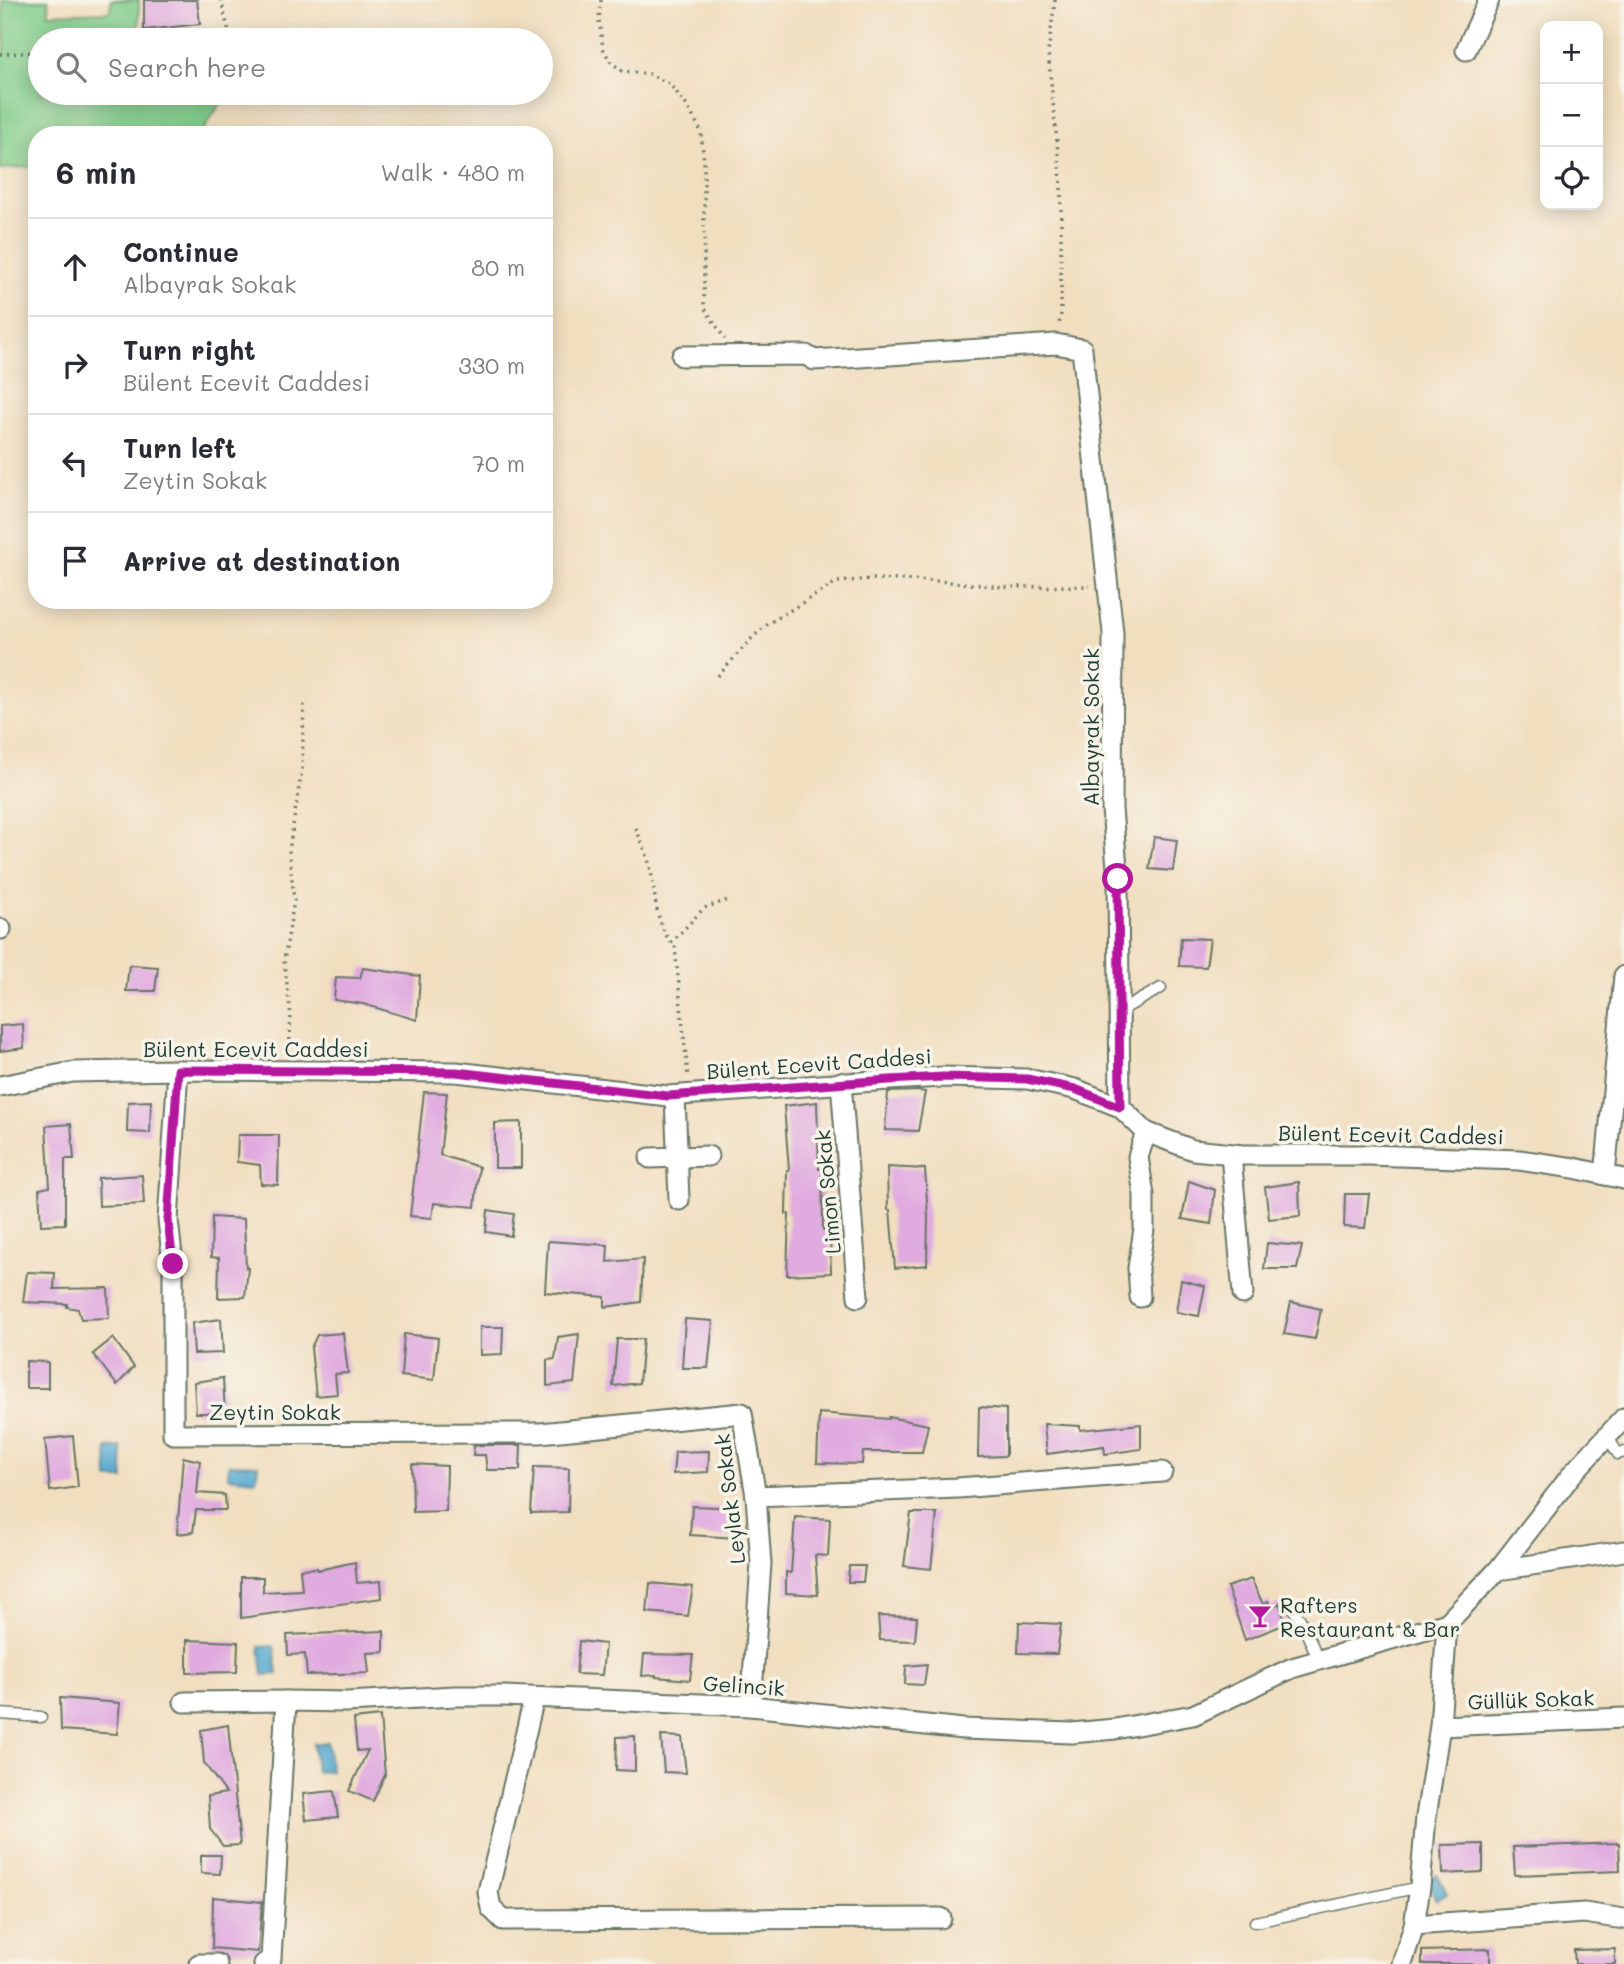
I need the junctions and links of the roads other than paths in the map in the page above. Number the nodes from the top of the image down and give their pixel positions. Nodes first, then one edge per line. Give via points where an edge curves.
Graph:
1 (1489, 0) edge
2 (1466, 50) dead end
3 (682, 356) dead end
4 (1624, 976) edge
5 (1161, 988) dead end
6 (1120, 1011) junction
7 (178, 1070) junction
8 (841, 1083) junction
9 (0, 1086) edge
10 (682, 1096) junction
11 (1120, 1107) junction
12 (1146, 1132) junction
13 (1231, 1154) junction
14 (677, 1156) junction
15 (708, 1156) dead end
16 (650, 1158) dead end
17 (1615, 1177) edge
18 (679, 1200) dead end
19 (1243, 1294) dead end
20 (858, 1297) dead end
21 (1140, 1297) dead end
22 (742, 1413) joint
23 (1624, 1418) edge
24 (1608, 1437) junction
25 (1624, 1452) edge
26 (1162, 1472) dead end
27 (756, 1496) junction
28 (1624, 1551) edge
29 (1498, 1570) junction
30 (1287, 1600) dead end
31 (1447, 1623) junction
32 (1319, 1660) junction
33 (534, 1698) junction
34 (286, 1701) junction
35 (184, 1702) dead end
36 (751, 1706) junction
37 (0, 1714) edge
38 (41, 1717) dead end
39 (1624, 1718) edge
40 (1440, 1726) junction
41 (1420, 1887) junction
42 (941, 1918) dead end
43 (1624, 1919) edge
44 (1255, 1922) dead end
45 (1414, 1925) junction
46 (199, 1964) edge
47 (217, 1964) edge
48 (264, 1964) edge
49 (1402, 1964) edge

1 - 2 street
3 - 6 street, Albayrak Sokak via 807,355 814,360 1056,344 1082,349 1113,633 1112,809
4 - 17 street
5 - 6 lane
6 - 11 street, Albayrak Sokak
7 - 9 street, Bülent Ecevit Caddesi via 73,1073
7 - 10 street, Bülent Ecevit Caddesi via 456,1072
7 - 22 street, Zeytin Sokak via 168,1220 173,1264 173,1434 540,1433
8 - 10 street, Bülent Ecevit Caddesi
8 - 11 street, Bülent Ecevit Caddesi via 943,1077 1027,1079 1075,1089
8 - 20 street, Limon Sokak
10 - 14 street
11 - 12 street, Bülent Ecevit Caddesi
12 - 13 street, Bülent Ecevit Caddesi via 1193,1150
12 - 21 street via 1138,1157 1144,1195
13 - 17 street, Bülent Ecevit Caddesi via 1519,1160
13 - 19 street
14 - 15 street
14 - 16 street
14 - 18 street
22 - 27 street, Leylak Sokak
23 - 24 street
24 - 25 lane via 1618,1454
24 - 29 street via 1573,1473
26 - 27 street via 958,1488
27 - 36 street, Leylak Sokak via 761,1564
28 - 29 street
29 - 31 street
30 - 32 lane
31 - 32 street, Gelincik
31 - 40 street
32 - 36 street, Gelincik via 1276,1674 1193,1715 1115,1730 963,1729
33 - 34 street, Gelincik
33 - 36 street, Gelincik
33 - 42 street via 488,1892 491,1908 503,1920
34 - 35 street, Gelincik
34 - 48 street via 271,1959
37 - 38 lane
39 - 40 street, Güllük Sokak
40 - 41 street
41 - 44 lane
41 - 45 street
43 - 45 street via 1584,1913
45 - 49 street
46 - 47 street

